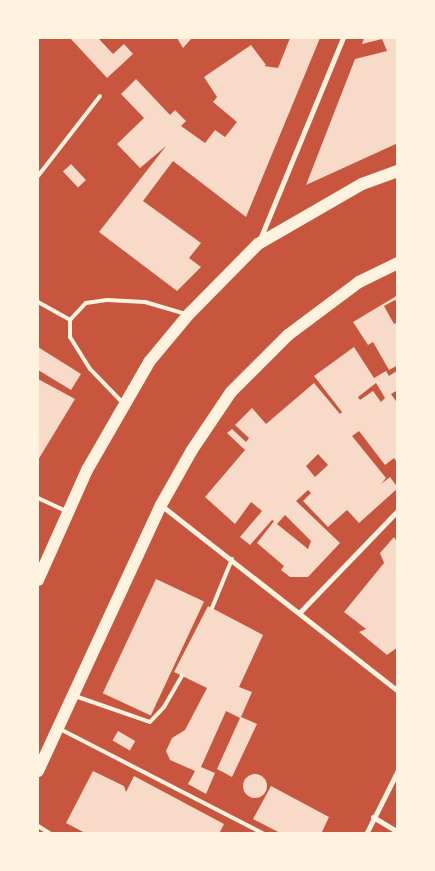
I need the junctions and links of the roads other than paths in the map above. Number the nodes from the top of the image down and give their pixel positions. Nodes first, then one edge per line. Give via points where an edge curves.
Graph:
1 (343, 38) edge
2 (100, 96) dead end
3 (398, 171) edge
4 (38, 176) edge
5 (258, 244) junction
6 (398, 263) edge
7 (38, 302) edge
8 (188, 315) junction
9 (70, 320) junction
10 (125, 404) junction
11 (38, 498) edge
12 (161, 505) junction
13 (398, 510) edge
14 (68, 512) junction
15 (232, 559) junction
16 (38, 580) edge
17 (212, 608) dead end
18 (300, 612) junction
19 (182, 676) dead end
20 (398, 691) edge
21 (72, 695) junction
22 (58, 728) junction
23 (398, 770) edge
24 (38, 771) edge
25 (373, 817) junction
26 (38, 826) edge
27 (398, 832) edge
28 (51, 834) edge
29 (264, 834) edge
30 (366, 834) edge

1 - 5 street
2 - 4 lane
3 - 5 main road via 362,184
5 - 8 main road
6 - 12 main road via 360,282 288,335 231,392 192,450
7 - 9 lane
8 - 9 lane via 145,302 107,300 86,304
8 - 10 main road via 149,362
9 - 10 lane via 70,337 90,369
10 - 14 main road via 87,470
11 - 14 lane
12 - 15 street
12 - 21 main road
13 - 18 street
14 - 16 main road
15 - 17 lane
15 - 18 street
18 - 20 street
19 - 21 lane via 164,707 150,722
21 - 22 main road
22 - 24 main road
22 - 29 lane
23 - 25 street
25 - 27 street
25 - 30 street
26 - 28 lane

